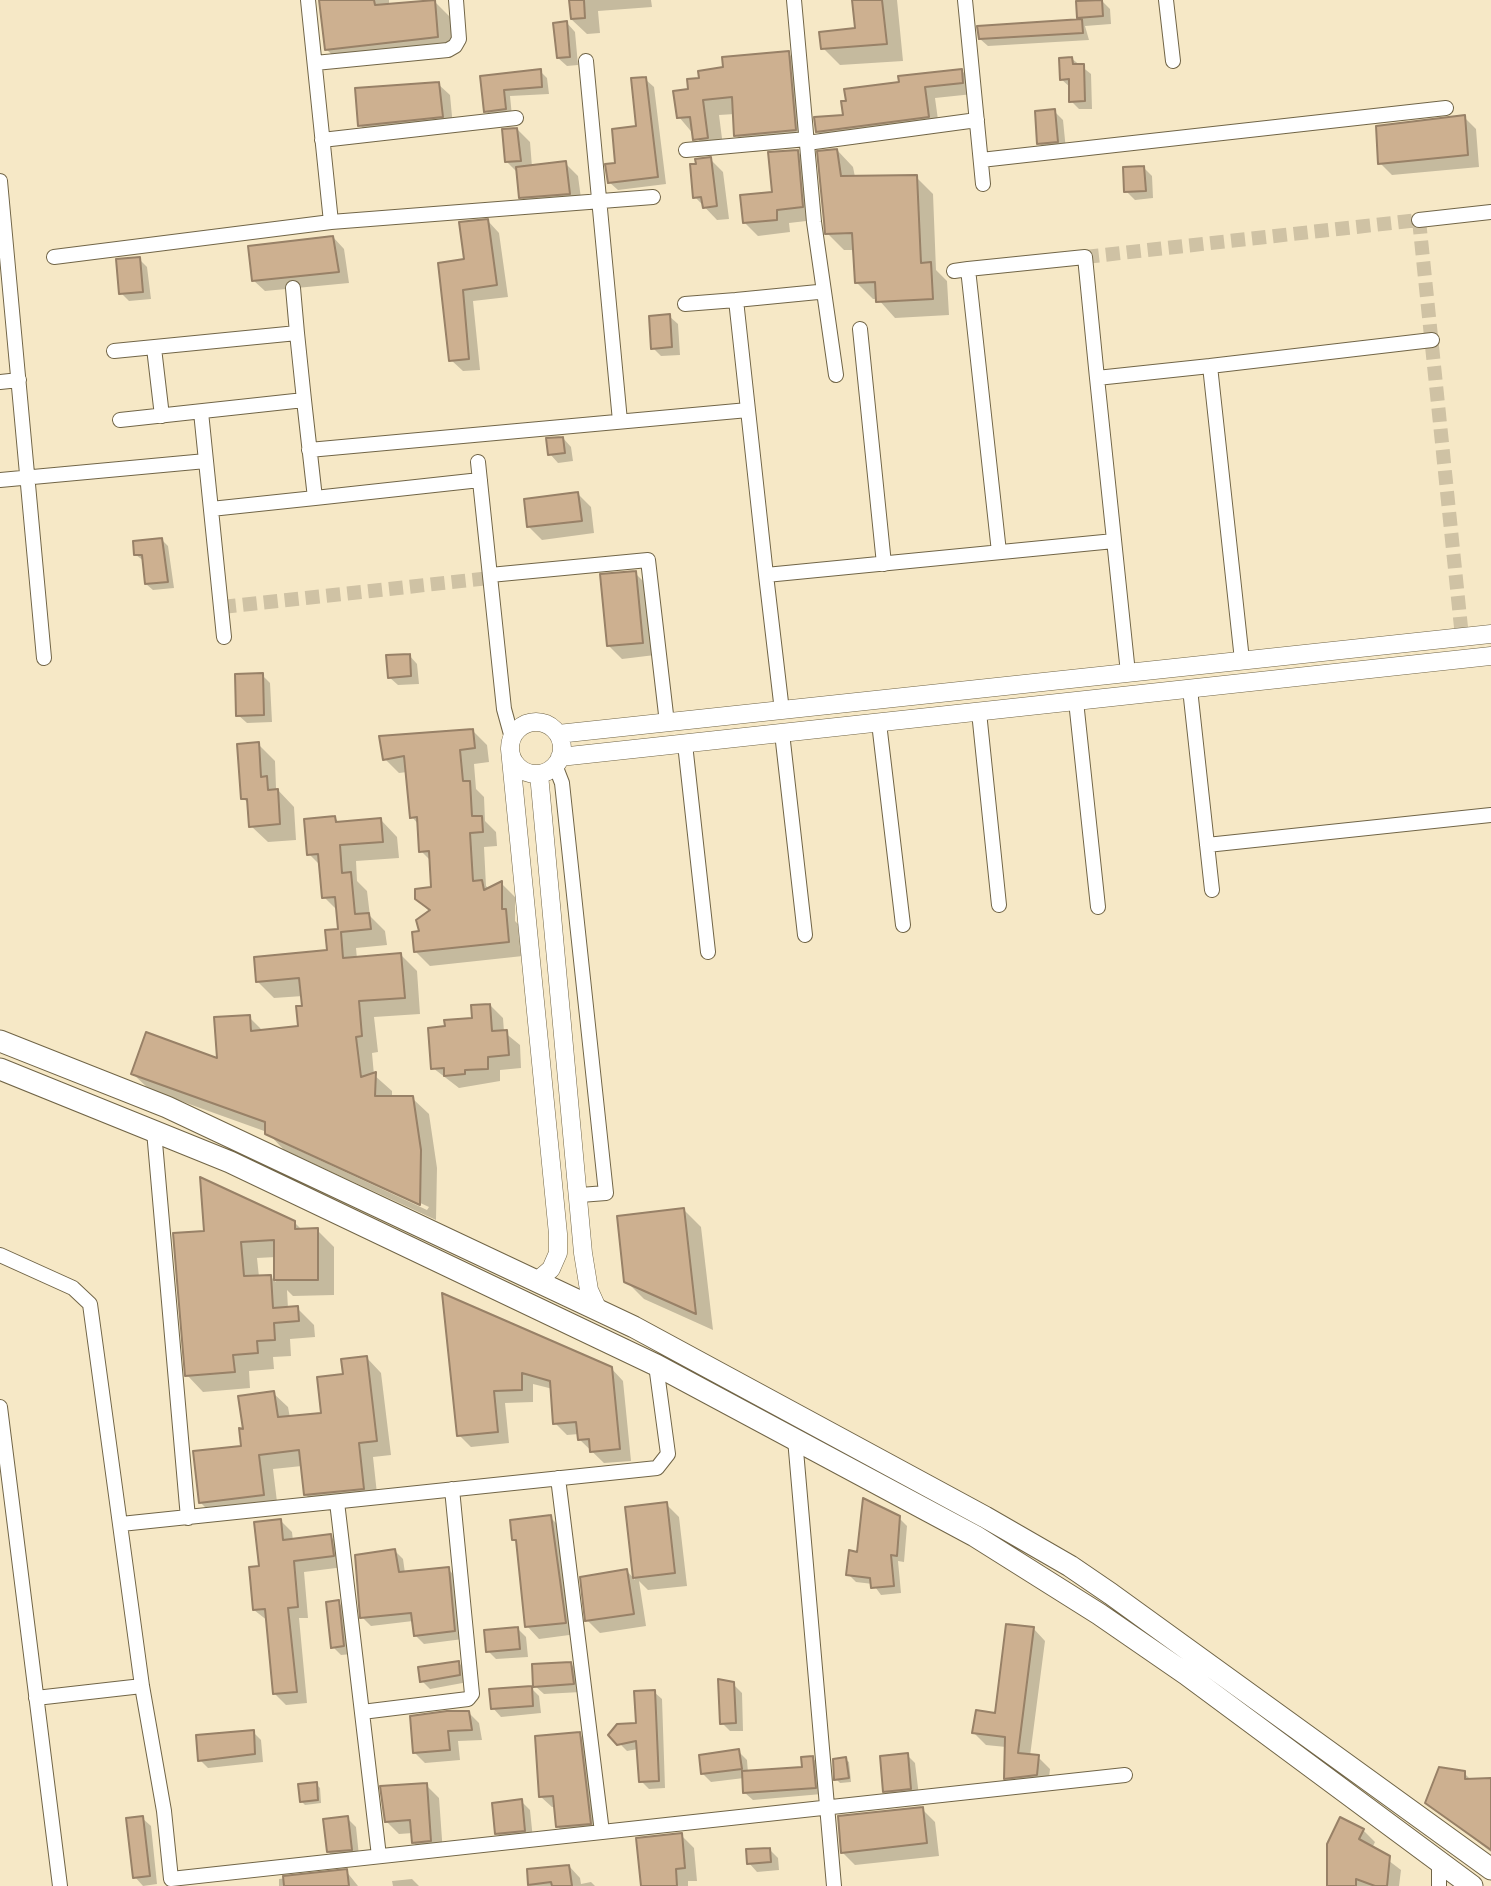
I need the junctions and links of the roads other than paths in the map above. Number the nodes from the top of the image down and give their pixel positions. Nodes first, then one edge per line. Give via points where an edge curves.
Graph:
1 (308, 0) edge
2 (456, 0) edge
3 (794, 0) edge
4 (965, 0) edge
5 (1166, 0) edge
6 (586, 61) dead end
7 (1173, 61) dead end
8 (314, 63) junction
9 (1446, 108) dead end
10 (516, 118) dead end
11 (977, 120) junction
12 (322, 140) junction
13 (807, 141) junction
14 (686, 150) dead end
15 (981, 160) junction
16 (0, 181) edge
17 (984, 184) dead end
18 (653, 197) dead end
19 (600, 202) junction
20 (1491, 212) edge
21 (1419, 220) dead end
22 (331, 222) junction
23 (54, 257) dead end
24 (5, 281) edge
25 (293, 288) dead end
26 (818, 292) dead end
27 (736, 300) junction
28 (685, 304) dead end
29 (860, 328) dead end
30 (297, 333) junction
31 (1432, 340) dead end
32 (154, 348) junction
33 (114, 352) dead end
34 (1210, 366) junction
35 (836, 375) dead end
36 (1097, 378) junction
37 (19, 380) junction
38 (0, 382) edge
39 (304, 400) junction
40 (748, 410) junction
41 (201, 412) junction
42 (162, 416) junction
43 (120, 420) dead end
44 (620, 421) junction
45 (309, 450) junction
46 (206, 461) junction
47 (478, 463) dead end
48 (29, 478) junction
49 (0, 480) edge
50 (480, 480) junction
51 (315, 498) junction
52 (211, 509) junction
53 (1114, 541) junction
54 (999, 552) junction
55 (884, 564) junction
56 (490, 575) junction
57 (766, 575) junction
58 (1491, 634) edge
59 (225, 637) dead end
60 (1491, 656) edge
61 (44, 657) dead end
62 (1242, 660) junction
63 (1128, 673) junction
64 (1190, 689) junction
65 (1076, 701) junction
66 (782, 711) junction
67 (979, 712) junction
68 (667, 723) junction
69 (879, 723) junction
70 (782, 733) junction
71 (558, 734) junction
72 (511, 744) junction
73 (685, 744) junction
74 (551, 765) junction
75 (1491, 815) edge
76 (1207, 845) junction
77 (1212, 890) dead end
78 (999, 905) dead end
79 (1098, 908) dead end
80 (903, 925) dead end
81 (804, 935) dead end
82 (708, 952) dead end
83 (0, 1041) edge
84 (0, 1069) edge
85 (154, 1131) junction
86 (580, 1195) junction
87 (452, 1241) junction
88 (0, 1255) edge
89 (451, 1269) junction
90 (537, 1281) junction
91 (598, 1310) junction
92 (656, 1365) junction
93 (0, 1407) edge
94 (795, 1439) junction
95 (886, 1462) junction
96 (558, 1478) junction
97 (878, 1483) junction
98 (452, 1489) junction
99 (337, 1502) junction
100 (188, 1518) junction
101 (121, 1524) junction
102 (1111, 1594) junction
103 (1099, 1614) junction
104 (142, 1686) junction
105 (36, 1698) junction
106 (362, 1712) junction
107 (1125, 1775) dead end
108 (826, 1808) junction
109 (602, 1832) junction
110 (379, 1856) junction
111 (1439, 1862) junction
112 (1491, 1869) edge
113 (60, 1886) edge
114 (834, 1886) edge
115 (1439, 1886) edge
116 (1472, 1886) edge

1 - 8 street
2 - 8 street via 459,39 448,50
3 - 13 street
4 - 11 street
5 - 7 street
6 - 19 street
8 - 12 street
9 - 15 street
10 - 12 street
11 - 13 street
11 - 15 street
12 - 22 street
13 - 14 street
13 - 35 street
15 - 17 street
16 - 24 street
18 - 19 street
19 - 22 street
19 - 44 street
20 - 21 street
22 - 23 street
24 - 37 street
25 - 30 street
26 - 27 street
27 - 28 street
27 - 40 street
29 - 55 street
30 - 32 street
30 - 39 street
31 - 34 street
32 - 33 street
32 - 42 street
34 - 36 street
34 - 62 street
36 - 53 street
36 - 54 street via 1085,257 961,270
37 - 38 street
37 - 48 street
39 - 41 street
39 - 45 street
40 - 44 street
40 - 57 street
41 - 42 street
41 - 46 street
42 - 43 street
44 - 45 street
45 - 51 street
46 - 48 street
46 - 52 street
47 - 50 street
48 - 49 street
48 - 61 street
50 - 51 street
50 - 56 street
51 - 52 street
52 - 59 street
53 - 54 street
53 - 63 street
54 - 55 street
55 - 57 street
56 - 68 street via 648,560
56 - 72 street
57 - 66 street
58 - 62 street
60 - 64 street
62 - 63 street
63 - 66 street
64 - 65 street
64 - 76 street
65 - 67 street
65 - 79 street
66 - 68 street
67 - 69 street
67 - 78 street
68 - 71 street
69 - 70 street
69 - 80 street
70 - 73 street
70 - 81 street
71 - 72 street via 550,726 528,723 518,729
71 - 74 street
72 - 74 street via 520,768
72 - 90 street via 558,1234 558,1253 551,1269
73 - 74 street
73 - 82 street
74 - 86 street
74 - 86 street via 562,783 606,1193
75 - 76 street
76 - 77 street
83 - 87 main road via 167,1107
84 - 85 main road
85 - 89 main road via 230,1162
85 - 100 street
86 - 91 street via 586,1278
87 - 89 main road
87 - 90 main road
88 - 101 street via 73,1288 90,1304
89 - 92 main road
90 - 91 main road
91 - 95 main road
92 - 94 main road
92 - 96 street via 668,1454 657,1468
93 - 105 street
94 - 97 main road
94 - 108 street
95 - 97 main road
95 - 102 main road
96 - 98 street
96 - 109 street
97 - 103 main road via 975,1536
98 - 99 street
98 - 106 street via 472,1694 468,1699
99 - 100 street
99 - 106 street
100 - 101 street
101 - 104 street
102 - 103 main road
102 - 112 main road
103 - 111 main road
104 - 105 street
104 - 110 street via 171,1879
105 - 113 street
106 - 110 street
107 - 108 street
108 - 109 street
108 - 114 street
109 - 110 street
111 - 115 street
111 - 116 main road

